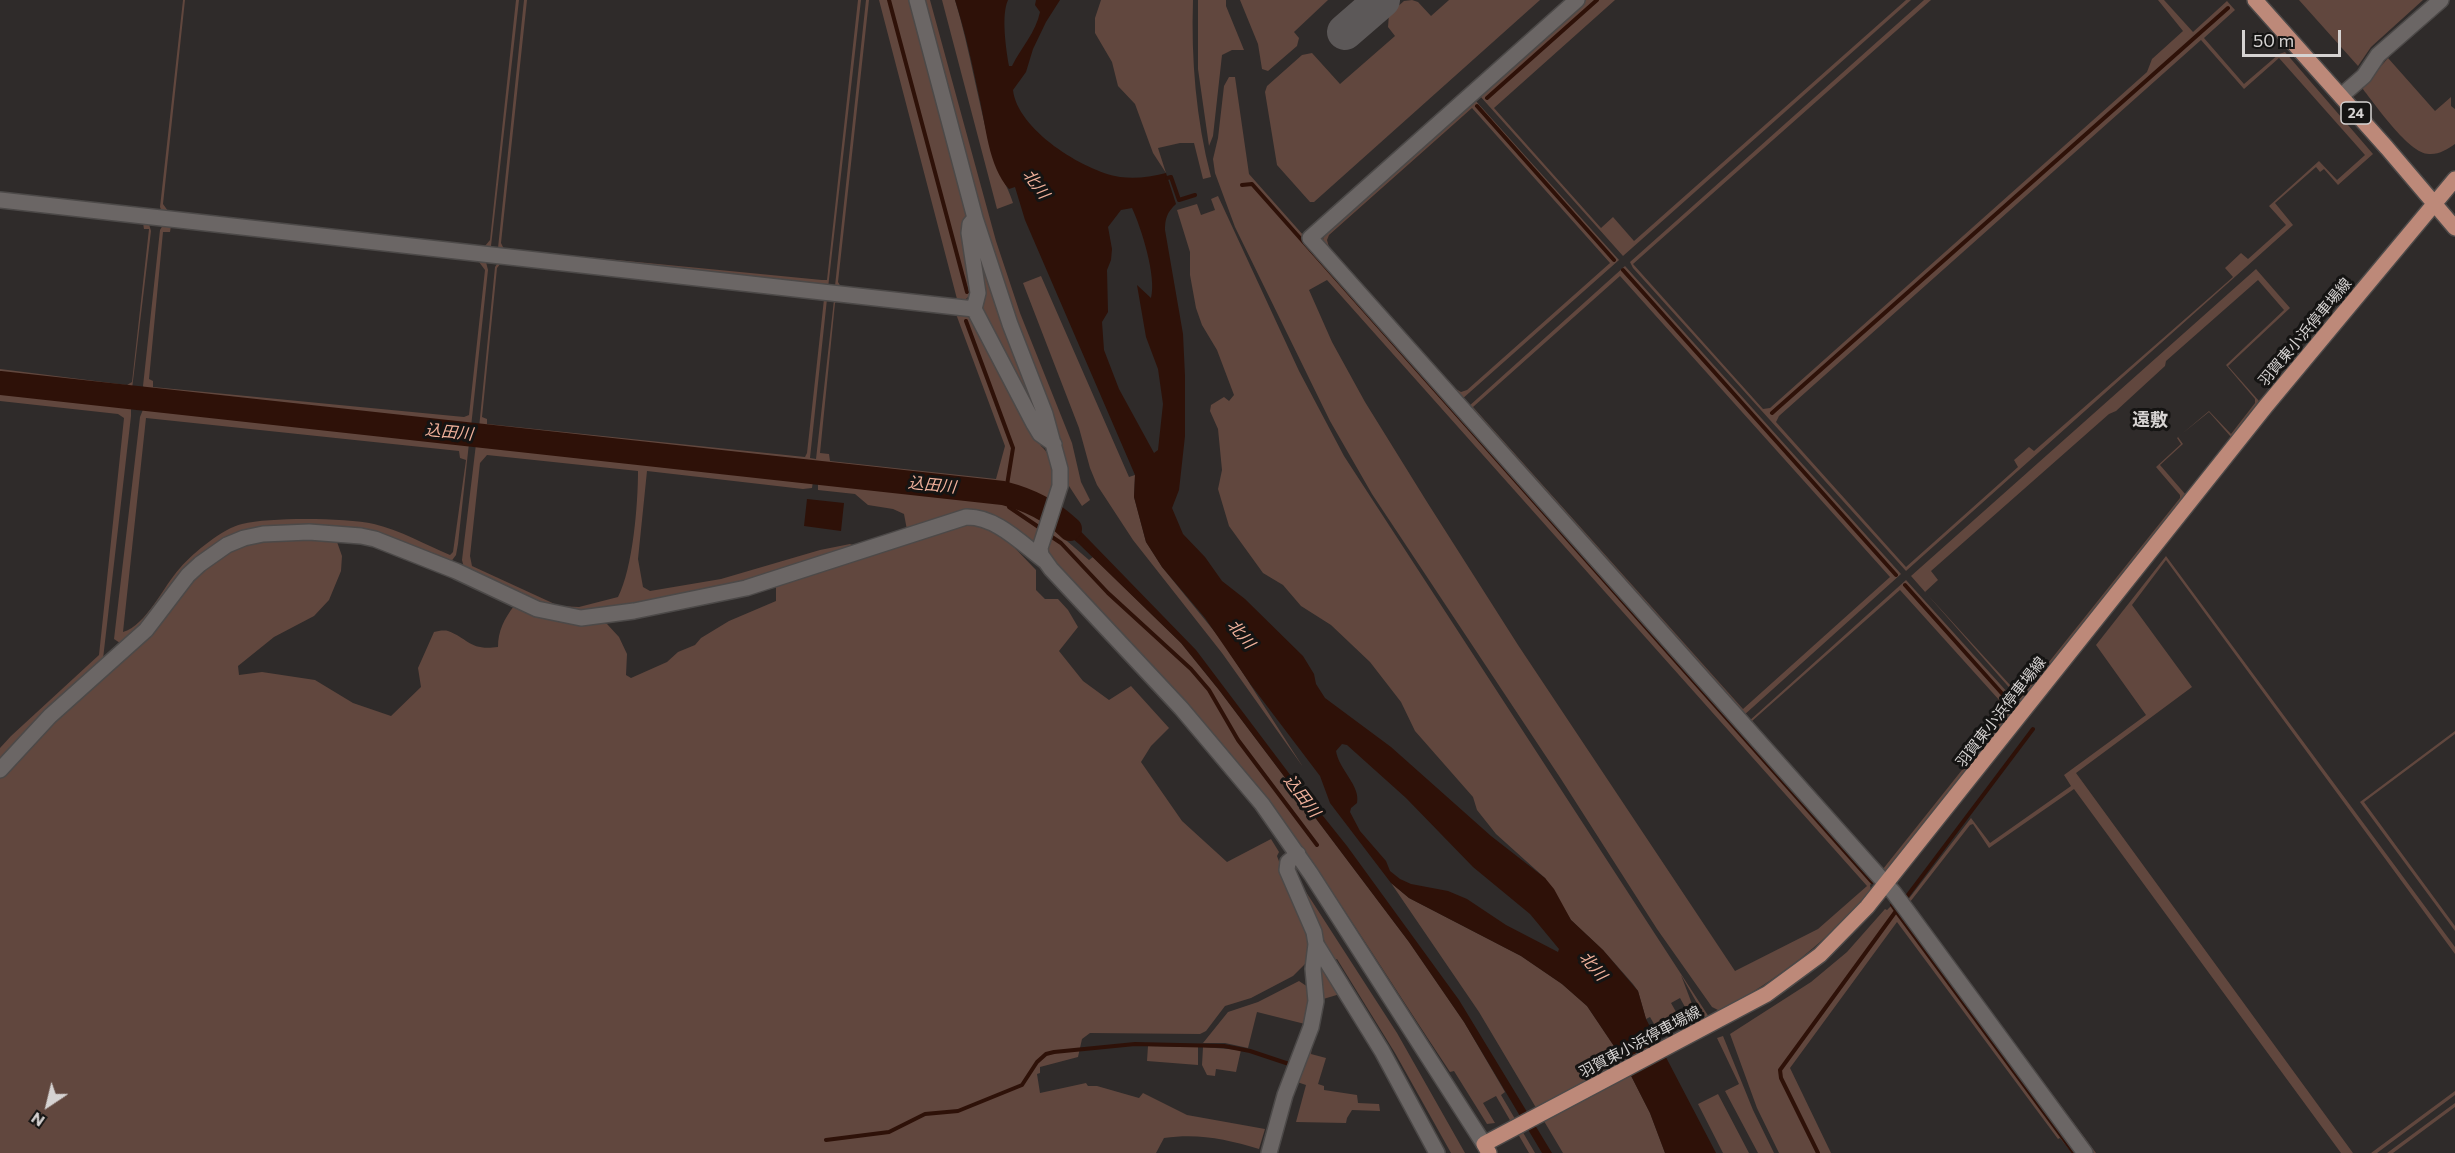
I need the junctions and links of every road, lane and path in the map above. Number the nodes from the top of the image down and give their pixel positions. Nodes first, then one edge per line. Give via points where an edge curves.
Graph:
1 (917, 0) edge
2 (1577, 0) edge
3 (2255, 0) edge
4 (2441, 0) edge
5 (2341, 96) junction
6 (2455, 179) edge
7 (0, 200) edge
8 (2435, 204) junction
9 (975, 218) junction
10 (2455, 228) edge
11 (974, 309) junction
12 (1054, 444) junction
13 (1045, 561) junction
14 (0, 770) edge
15 (1298, 854) junction
16 (1886, 884) junction
17 (1316, 944) junction
18 (1487, 1149) edge
19 (1269, 1153) edge
20 (1437, 1153) edge
21 (2085, 1153) edge

1 - 9 street
2 - 16 street via 1310,238
3 - 5 main road, 24
4 - 5 street via 2378,55 2364,76
5 - 8 main road, 24
6 - 8 main road, 羽賀東小浜停車場線
7 - 11 street
8 - 10 main road, 24
8 - 16 main road, 羽賀東小浜停車場線 via 2266,406
9 - 11 street via 969,233 978,293
9 - 12 street
11 - 12 street via 1034,424
12 - 13 street via 1061,478 1040,548
13 - 14 street via 991,522 966,517 746,588 581,618 537,609 375,539 309,532 263,534 227,545 200,564 146,630 50,716
13 - 15 street via 1212,743
15 - 17 street via 1288,862 1287,870
15 - 18 street
16 - 18 main road, 羽賀東小浜停車場線 via 1854,922 1767,994 1500,1136
16 - 21 street
17 - 19 street via 1312,969 1316,1001 1311,1027 1285,1095
17 - 20 street via 1382,1051

